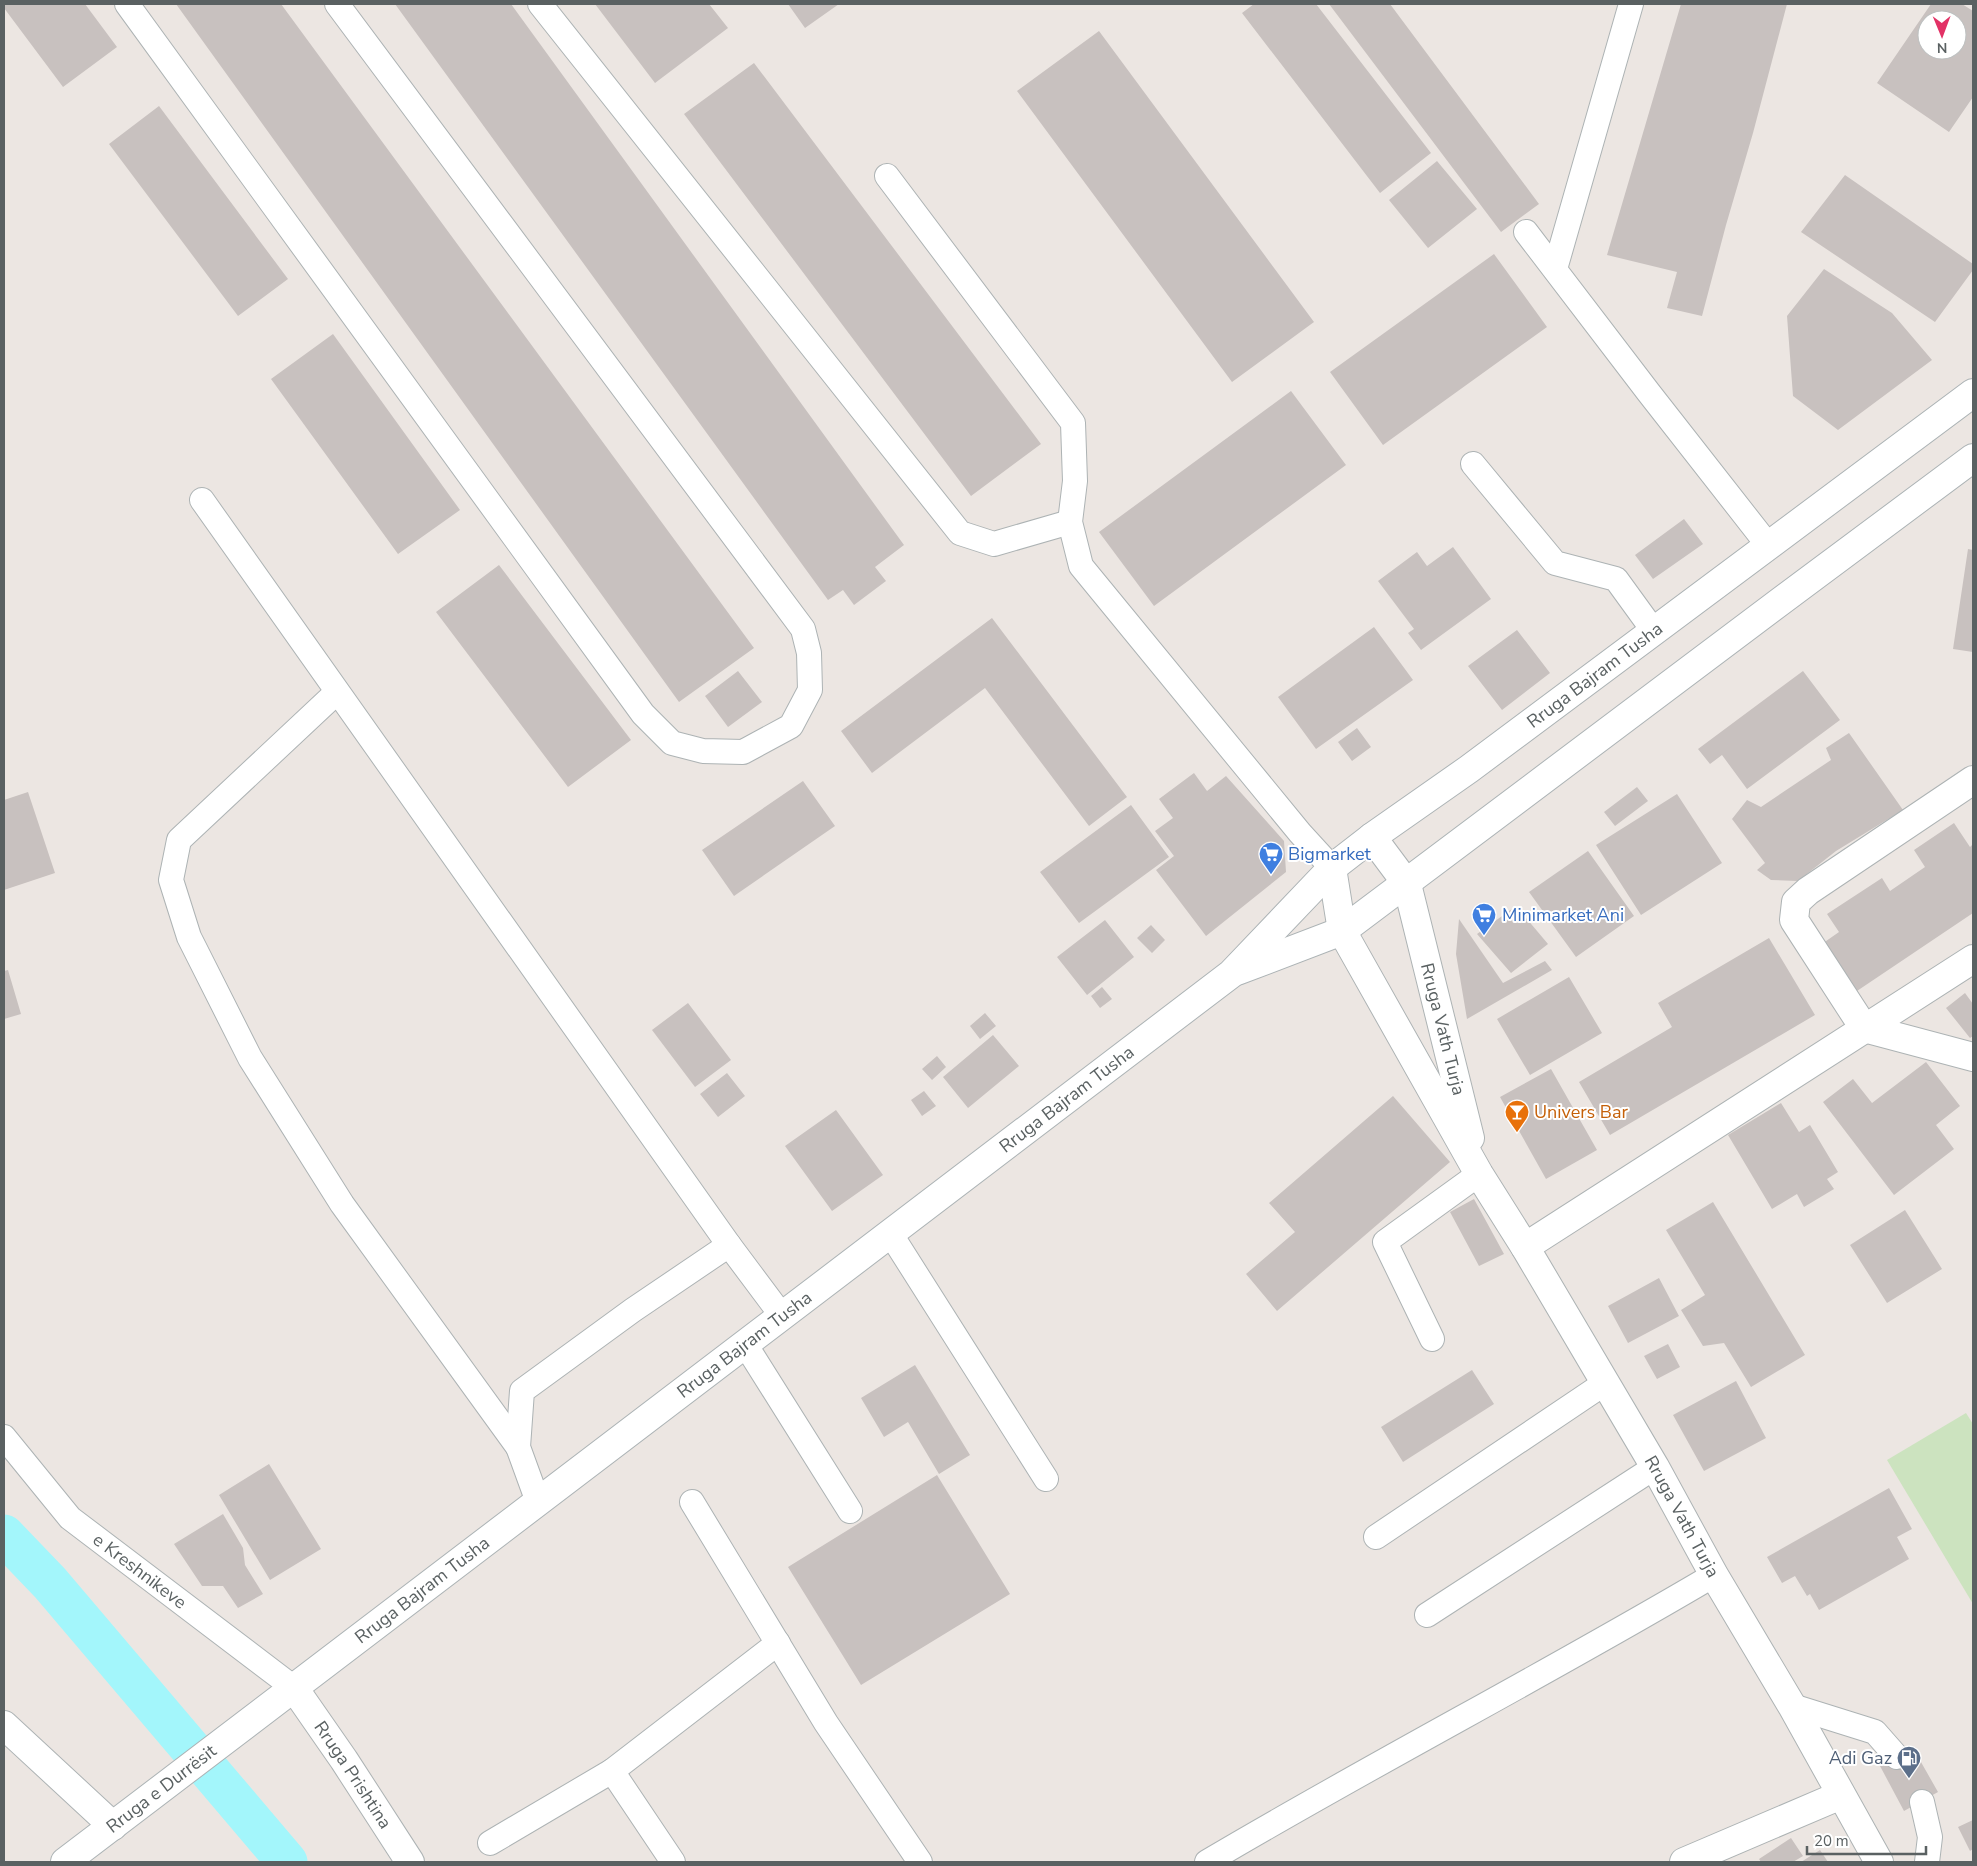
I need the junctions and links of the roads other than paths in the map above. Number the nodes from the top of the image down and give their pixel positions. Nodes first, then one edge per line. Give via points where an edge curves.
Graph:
1 (127, 4) edge
2 (337, 4) edge
3 (540, 4) edge
4 (1630, 4) edge
5 (887, 176) dead end
6 (1526, 232) dead end
7 (1555, 269) junction
8 (1973, 393) edge
9 (1973, 458) edge
10 (1473, 464) dead end
11 (202, 500) dead end
12 (1070, 522) junction
13 (1768, 545) junction
14 (1653, 630) junction
15 (337, 692) junction
16 (1973, 780) edge
17 (1372, 837) junction
18 (1332, 868) junction
19 (1407, 884) junction
20 (1342, 931) junction
21 (1973, 959) edge
22 (1231, 974) junction
23 (1864, 1028) junction
24 (1973, 1057) edge
25 (1479, 1174) junction
26 (890, 1233) junction
27 (729, 1245) junction
28 (1525, 1246) junction
29 (782, 1316) junction
30 (1432, 1339) dead end
31 (745, 1344) junction
32 (1605, 1383) junction
33 (4, 1437) edge
34 (518, 1447) junction
35 (1655, 1467) junction
36 (1046, 1479) dead end
37 (538, 1502) junction
38 (692, 1502) dead end
39 (850, 1511) dead end
40 (1376, 1536) dead end
41 (1714, 1575) junction
42 (1427, 1615) dead end
43 (778, 1643) junction
44 (294, 1688) junction
45 (1792, 1706) junction
46 (259, 1716) joint
47 (4, 1725) edge
48 (1897, 1757) dead end
49 (612, 1771) junction
50 (1841, 1795) junction
51 (1922, 1802) dead end
52 (120, 1820) junction
53 (490, 1843) dead end
54 (64, 1862) edge
55 (410, 1862) edge
56 (674, 1862) edge
57 (920, 1862) edge
58 (1207, 1862) edge
59 (1684, 1862) edge
60 (1880, 1862) edge
61 (1927, 1862) edge

1 - 2 lane via 643,714 672,743 703,751 743,752 791,726 810,690 809,653 803,629
3 - 12 lane via 960,533 994,544
4 - 7 lane
5 - 12 lane via 1073,423 1075,481
6 - 7 lane
7 - 13 lane
8 - 13 main road, Rruga Bajram Tusha
9 - 19 main road, Rruga Bajram Tusha
10 - 14 lane via 1555,563 1616,579
11 - 15 lane
12 - 18 lane via 1081,566
13 - 14 main road, Rruga Bajram Tusha
14 - 17 main road, Rruga Bajram Tusha via 1469,769
15 - 27 lane
15 - 34 lane via 179,840 171,880 189,937 250,1058 342,1204
16 - 23 main road via 1796,902 1794,920
17 - 18 main road, Rruga Bajram Tusha
17 - 19 main road
18 - 20 main road
18 - 22 main road, Rruga Bajram Tusha
19 - 20 main road, Rruga Bajram Tusha
19 - 25 main road, Rruga Vath Turja
20 - 22 main road, Rruga Bajram Tusha
20 - 25 main road, Rruga Vath Turja
21 - 23 main road
22 - 26 main road, Rruga Bajram Tusha
23 - 24 main road
23 - 28 main road
25 - 28 main road, Rruga Vath Turja
25 - 30 lane via 1385,1242
26 - 29 main road, Rruga Bajram Tusha
26 - 36 lane
27 - 29 lane
27 - 34 lane via 522,1391
28 - 32 main road, Rruga Vath Turja
29 - 31 main road, Rruga Bajram Tusha
31 - 37 main road, Rruga Bajram Tusha
31 - 39 lane
32 - 35 main road, Rruga Vath Turja
32 - 40 lane
33 - 44 lane, e Kreshnikeve via 70,1518
34 - 37 lane
35 - 41 main road, Rruga Vath Turja
35 - 42 lane
37 - 44 main road, Rruga Bajram Tusha
38 - 43 lane
41 - 45 main road, Rruga Vath Turja
41 - 58 lane
43 - 49 lane
43 - 57 lane via 826,1723
44 - 46 main road, Rruga Bajram Tusha
44 - 55 main road, Rruga Prishtina
45 - 48 lane via 1875,1732
45 - 50 main road, Rruga Vath Turja
46 - 52 main road, Rruga e Durrësit
47 - 52 main road
49 - 53 lane
49 - 56 lane
50 - 59 main road
50 - 60 main road, Rruga Vath Turja
51 - 61 lane via 1930,1837
52 - 54 main road, Rruga e Durrësit

